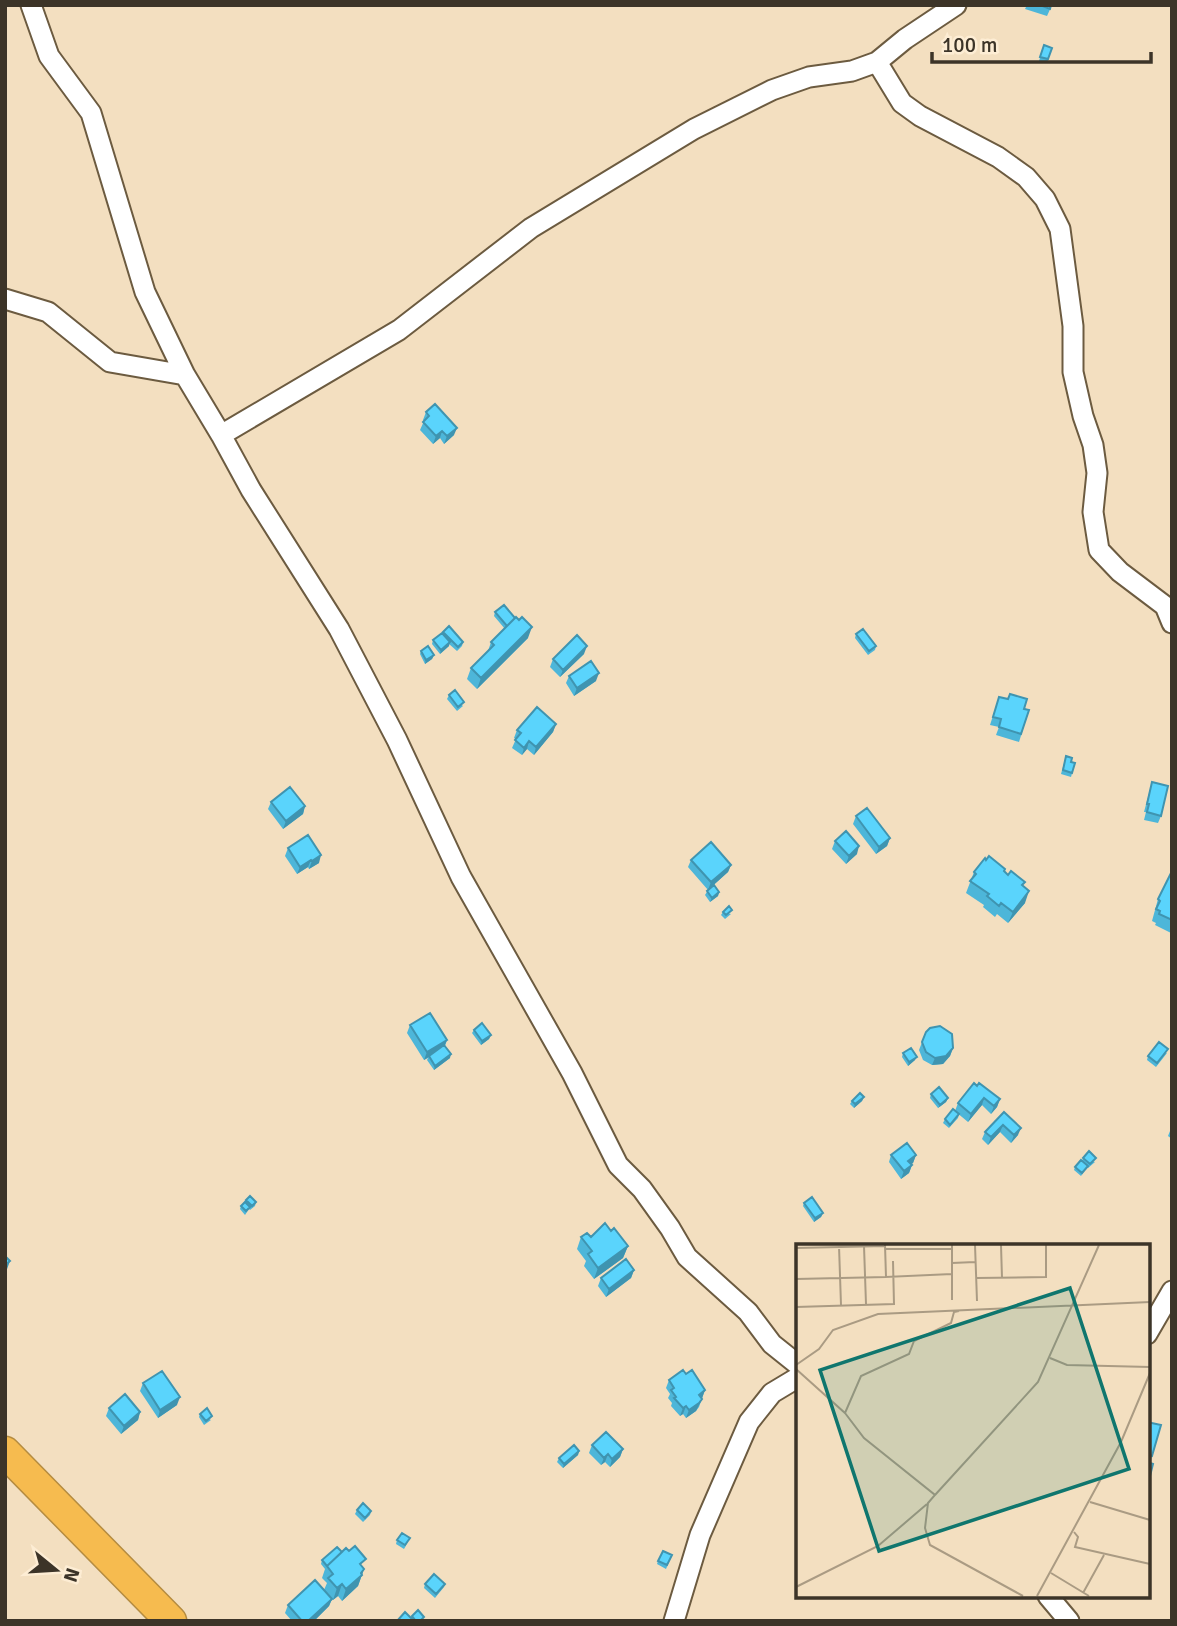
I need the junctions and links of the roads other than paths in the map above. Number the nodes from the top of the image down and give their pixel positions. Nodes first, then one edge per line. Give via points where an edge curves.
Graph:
1 (31, 5) edge
2 (956, 5) edge
3 (877, 62) junction
4 (5, 299) edge
5 (185, 375) junction
6 (222, 435) junction
7 (1172, 623) edge
8 (1172, 1291) edge
9 (1149, 1331) edge
10 (796, 1363) edge
11 (796, 1379) edge
12 (5, 1452) edge
13 (1050, 1598) edge
14 (1064, 1613) edge
15 (171, 1621) edge
16 (674, 1621) edge

1 - 5 street via 49,56 91,113 145,292
2 - 3 street
3 - 6 street via 784,86 694,129 531,228 399,330
3 - 7 street via 902,103 998,158 1026,177 1045,199 1060,229 1073,326 1073,372 1097,473 1093,512 1099,550 1165,606
4 - 5 street via 48,312 110,362
5 - 6 street
6 - 10 street via 251,490 339,629 461,877 572,1073 618,1165 642,1189 687,1257
8 - 9 street
11 - 16 street via 772,1393 749,1422 700,1535
12 - 15 highway
13 - 14 street

